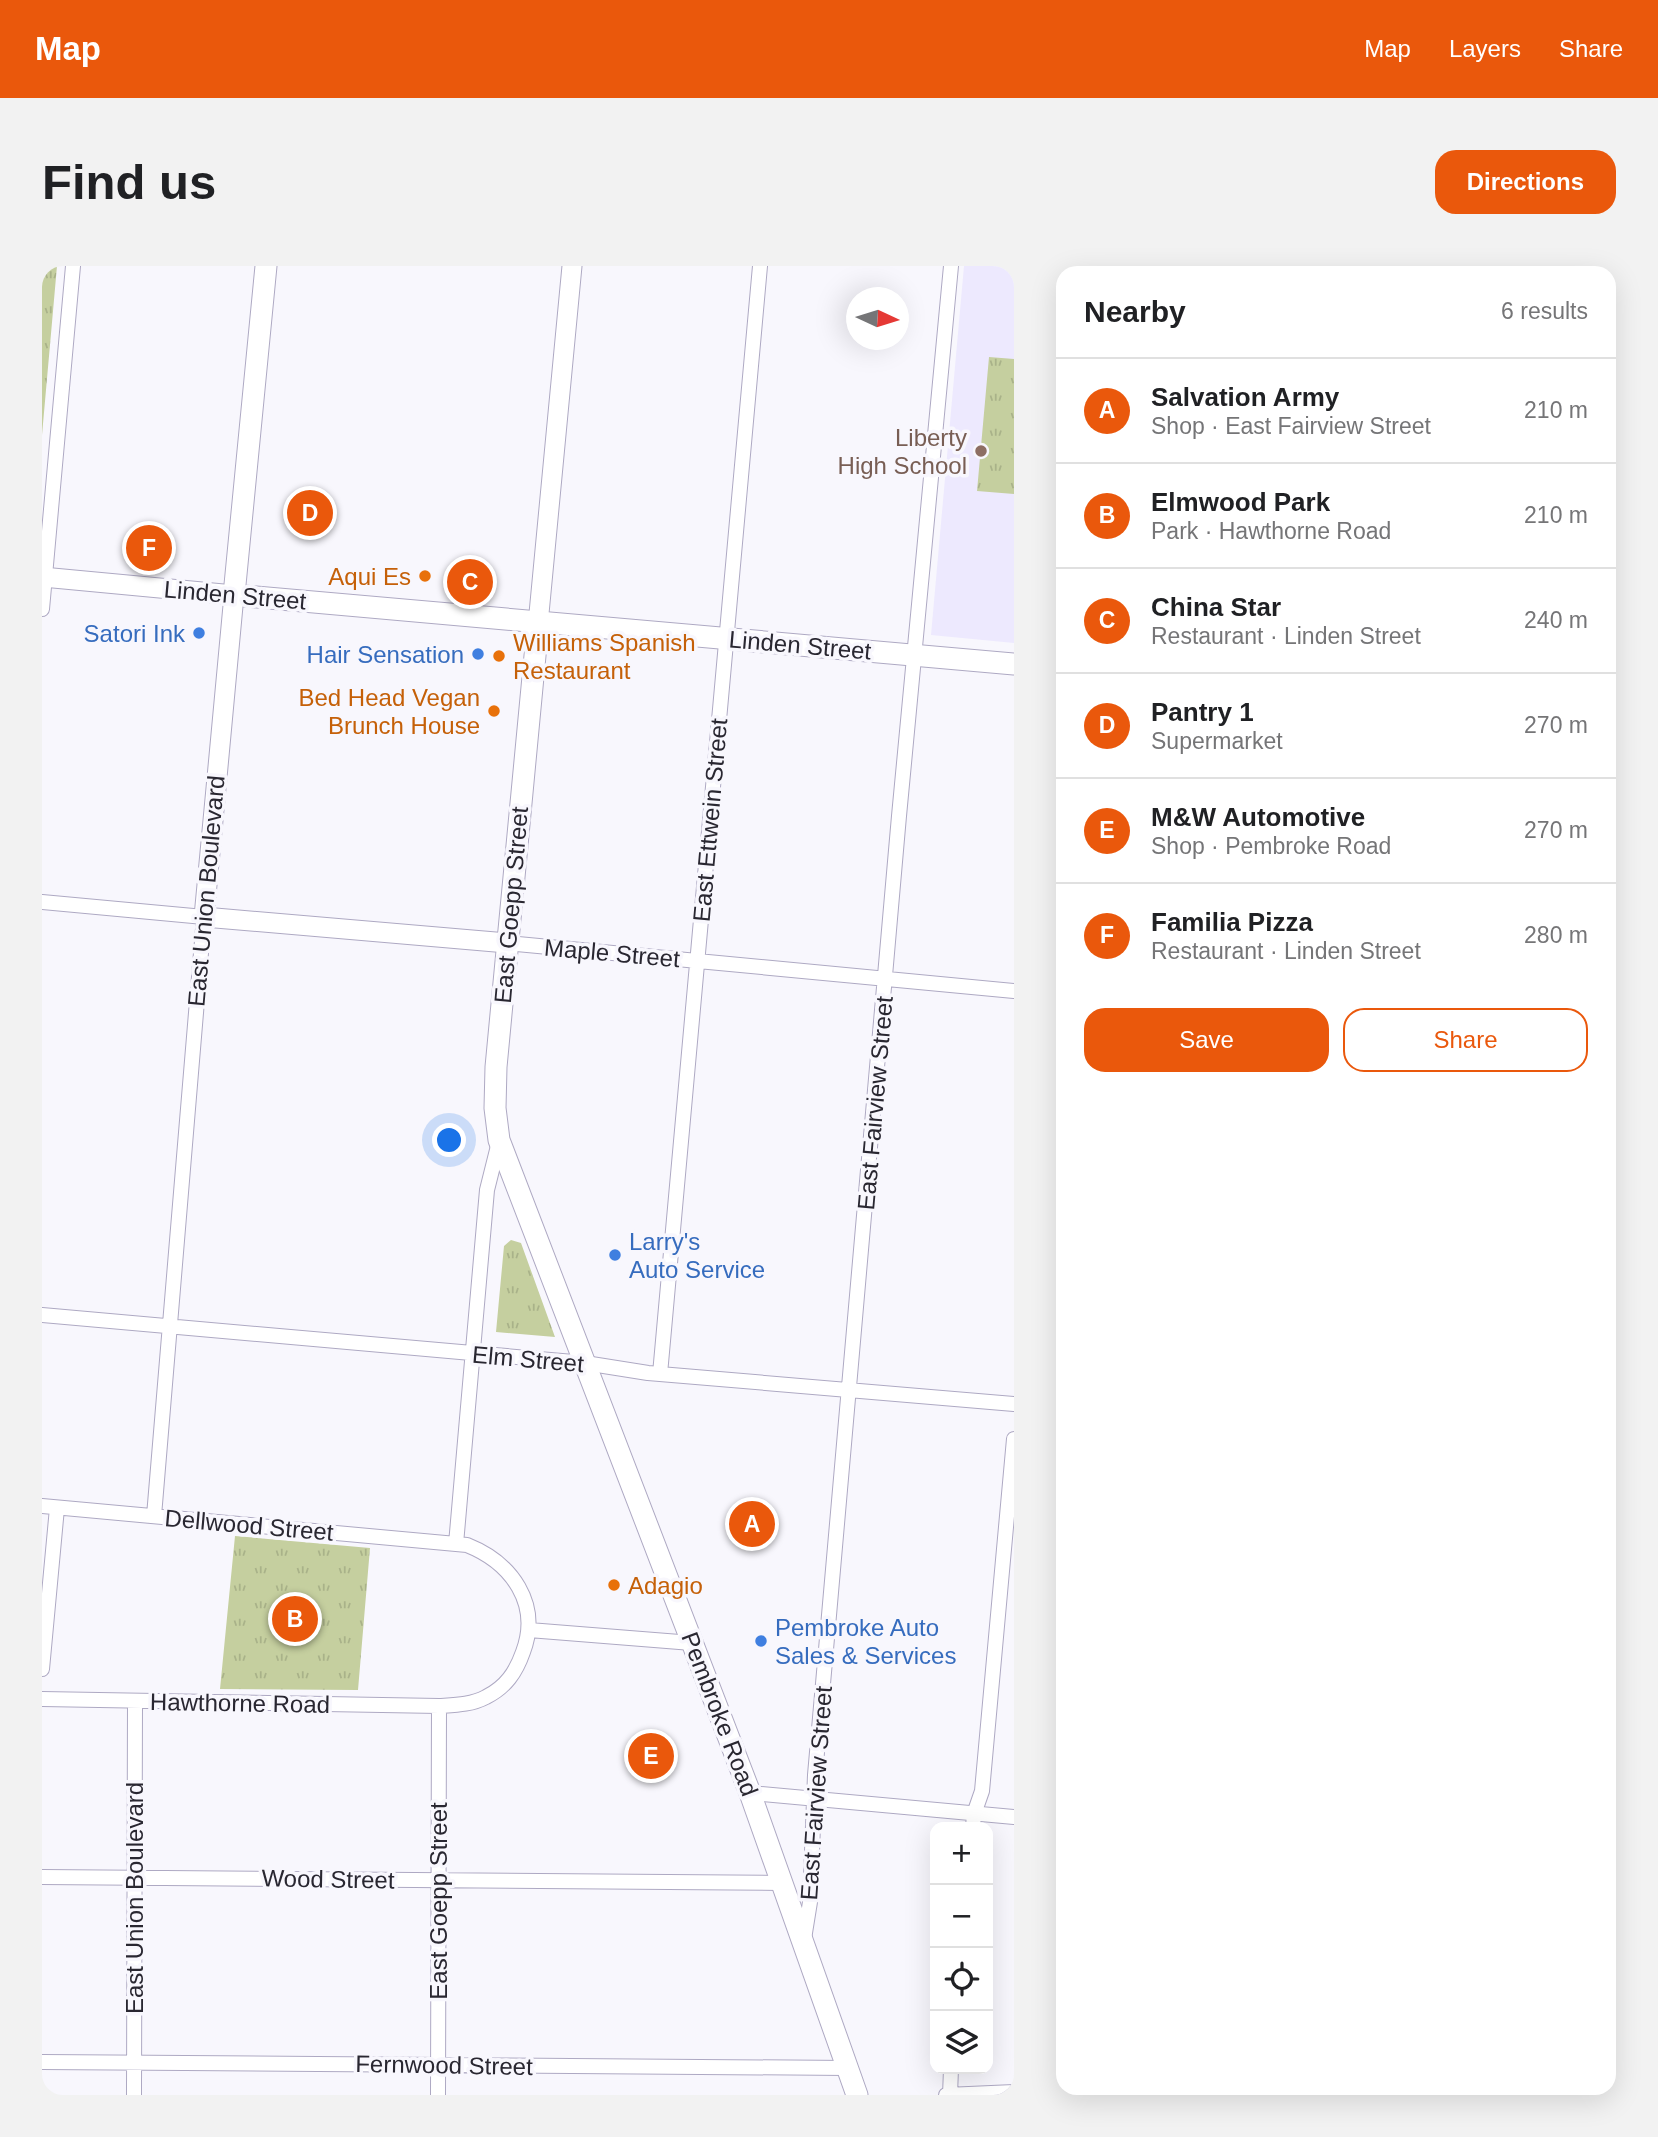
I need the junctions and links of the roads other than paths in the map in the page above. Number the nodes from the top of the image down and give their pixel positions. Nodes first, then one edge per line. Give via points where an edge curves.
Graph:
1 (73, 266) edge
2 (267, 266) edge
3 (572, 266) edge
4 (760, 266) edge
5 (951, 266) edge
6 (43, 577) edge
7 (234, 595) junction
8 (42, 609) edge
9 (538, 624) junction
10 (727, 639) junction
11 (914, 654) junction
12 (1014, 664) edge
13 (42, 902) edge
14 (204, 918) junction
15 (507, 943) junction
16 (698, 961) junction
17 (886, 980) junction
18 (1014, 991) edge
19 (499, 1140) junction
20 (42, 1315) edge
21 (169, 1325) junction
22 (473, 1354) junction
23 (585, 1363) junction
24 (660, 1374) junction
25 (849, 1389) junction
26 (1014, 1404) edge
27 (1014, 1439) edge
28 (49, 1507) edge
29 (154, 1516) junction
30 (456, 1544) junction
31 (529, 1630) junction
32 (692, 1643) junction
33 (42, 1669) edge
34 (42, 1699) edge
35 (135, 1702) junction
36 (439, 1706) junction
37 (750, 1793) junction
38 (813, 1798) junction
39 (1014, 1817) edge
40 (974, 1821) edge
41 (42, 1877) edge
42 (133, 1878) junction
43 (439, 1881) junction
44 (781, 1883) junction
45 (804, 1940) junction
46 (42, 2062) edge
47 (134, 2062) junction
48 (439, 2065) junction
49 (847, 2068) junction
50 (950, 2074) edge
51 (1014, 2092) edge
52 (134, 2095) edge
53 (438, 2095) edge
54 (857, 2095) edge
55 (948, 2095) edge

1 - 6 street
2 - 7 main road, East Union Boulevard
3 - 9 street, East Goepp Street
4 - 10 street, East Ettwein Street
5 - 11 street, East Fairview Street
6 - 7 street, Linden Street
6 - 8 street
7 - 9 main road, Linden Street
7 - 14 street, East Union Boulevard
9 - 10 main road, Linden Street
9 - 15 main road, East Goepp Street
10 - 11 main road, Linden Street
10 - 16 street, East Ettwein Street
11 - 12 main road, Linden Street
11 - 17 street, East Fairview Street
13 - 14 street, Maple Street
14 - 15 street, Maple Street
14 - 21 street, East Union Boulevard
15 - 16 street, Maple Street
15 - 19 main road, East Goepp Street via 496,1067
16 - 17 street, Maple Street
16 - 24 street, East Ettwein Street
17 - 18 street, Maple Street
17 - 25 street, East Fairview Street
19 - 22 street, East Goepp Street via 487,1190
19 - 23 main road, Pembroke Road
20 - 21 street, Elm Street
21 - 22 street, Elm Street
21 - 29 street, East Union Boulevard
22 - 23 street, Elm Street
22 - 30 street, East Goepp Street
23 - 24 street, Elm Street
23 - 32 main road, Pembroke Road
24 - 25 street, Elm Street
25 - 26 street, Elm Street
25 - 38 street, East Fairview Street
27 - 40 street via 982,1791
28 - 29 street, Dellwood Street
28 - 33 street
29 - 30 street, Dellwood Street
30 - 31 street, Dellwood Street via 489,1555 506,1569 523,1592
31 - 32 street
31 - 36 street, Hawthorne Road via 517,1667 500,1688 466,1704
32 - 37 main road, Pembroke Road
34 - 35 street, Hawthorne Road
35 - 36 street, Hawthorne Road
35 - 42 street, East Union Boulevard
36 - 43 street, East Goepp Street
37 - 38 street
37 - 44 main road, Pembroke Road
38 - 40 street
38 - 45 street, East Fairview Street via 810,1902
39 - 40 street
41 - 42 street, Wood Street
42 - 43 street, Wood Street
42 - 47 street, East Union Boulevard
43 - 44 street, Wood Street
43 - 48 street, East Goepp Street
44 - 45 main road, Pembroke Road
45 - 49 main road, Pembroke Road
46 - 47 street, Fernwood Street
47 - 48 street, Fernwood Street
47 - 52 street, East Union Boulevard
48 - 49 street, Fernwood Street
48 - 53 street, East Goepp Street
49 - 54 main road, Pembroke Road
50 - 55 street
51 - 55 street

